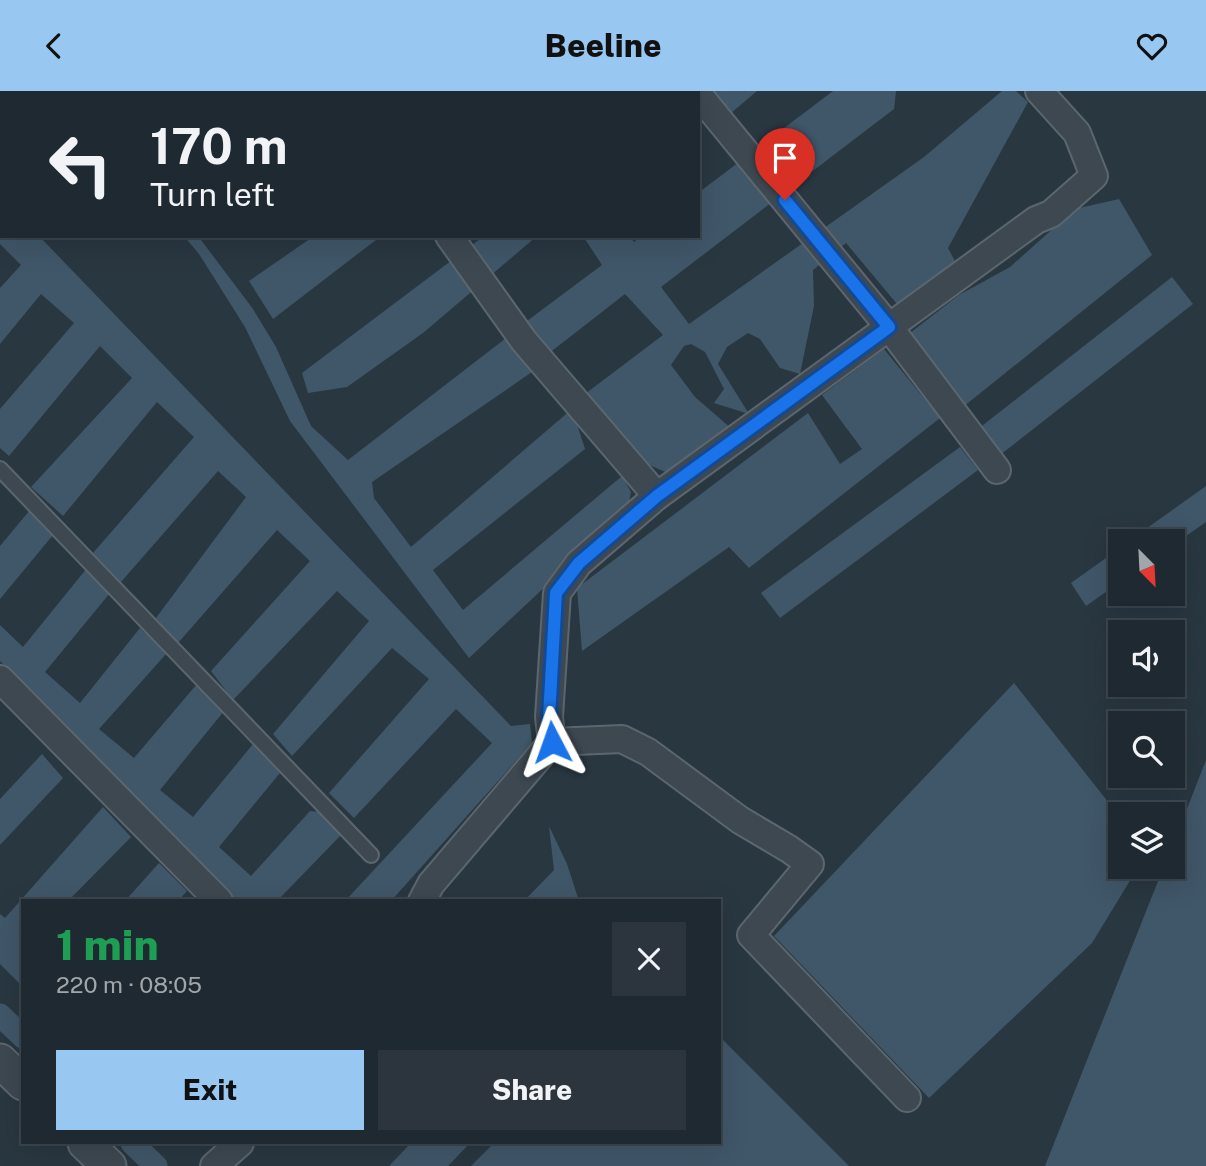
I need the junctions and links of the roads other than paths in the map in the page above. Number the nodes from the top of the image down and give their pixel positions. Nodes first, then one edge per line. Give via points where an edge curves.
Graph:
1 (1039, 91) edge
2 (700, 97) edge
3 (450, 238) edge
4 (889, 327) junction
5 (0, 469) edge
6 (997, 470) dead end
7 (657, 496) junction
8 (0, 679) edge
9 (552, 742) junction
10 (371, 855) dead end
11 (217, 899) edge
12 (423, 899) edge
13 (0, 1061) edge
14 (21, 1081) edge
15 (907, 1098) dead end
16 (86, 1144) edge
17 (239, 1144) edge
18 (110, 1166) edge
19 (215, 1166) edge

1 - 4 street via 1077,133 1094,176 1051,214 1036,220
2 - 4 street
3 - 7 street via 524,341
4 - 6 street
4 - 7 street
5 - 10 lane
7 - 9 street via 579,563 556,593 549,717
8 - 11 street
9 - 12 street
9 - 15 street via 622,739 648,752 740,820 810,864 751,935
13 - 14 street
16 - 18 street
17 - 19 street

